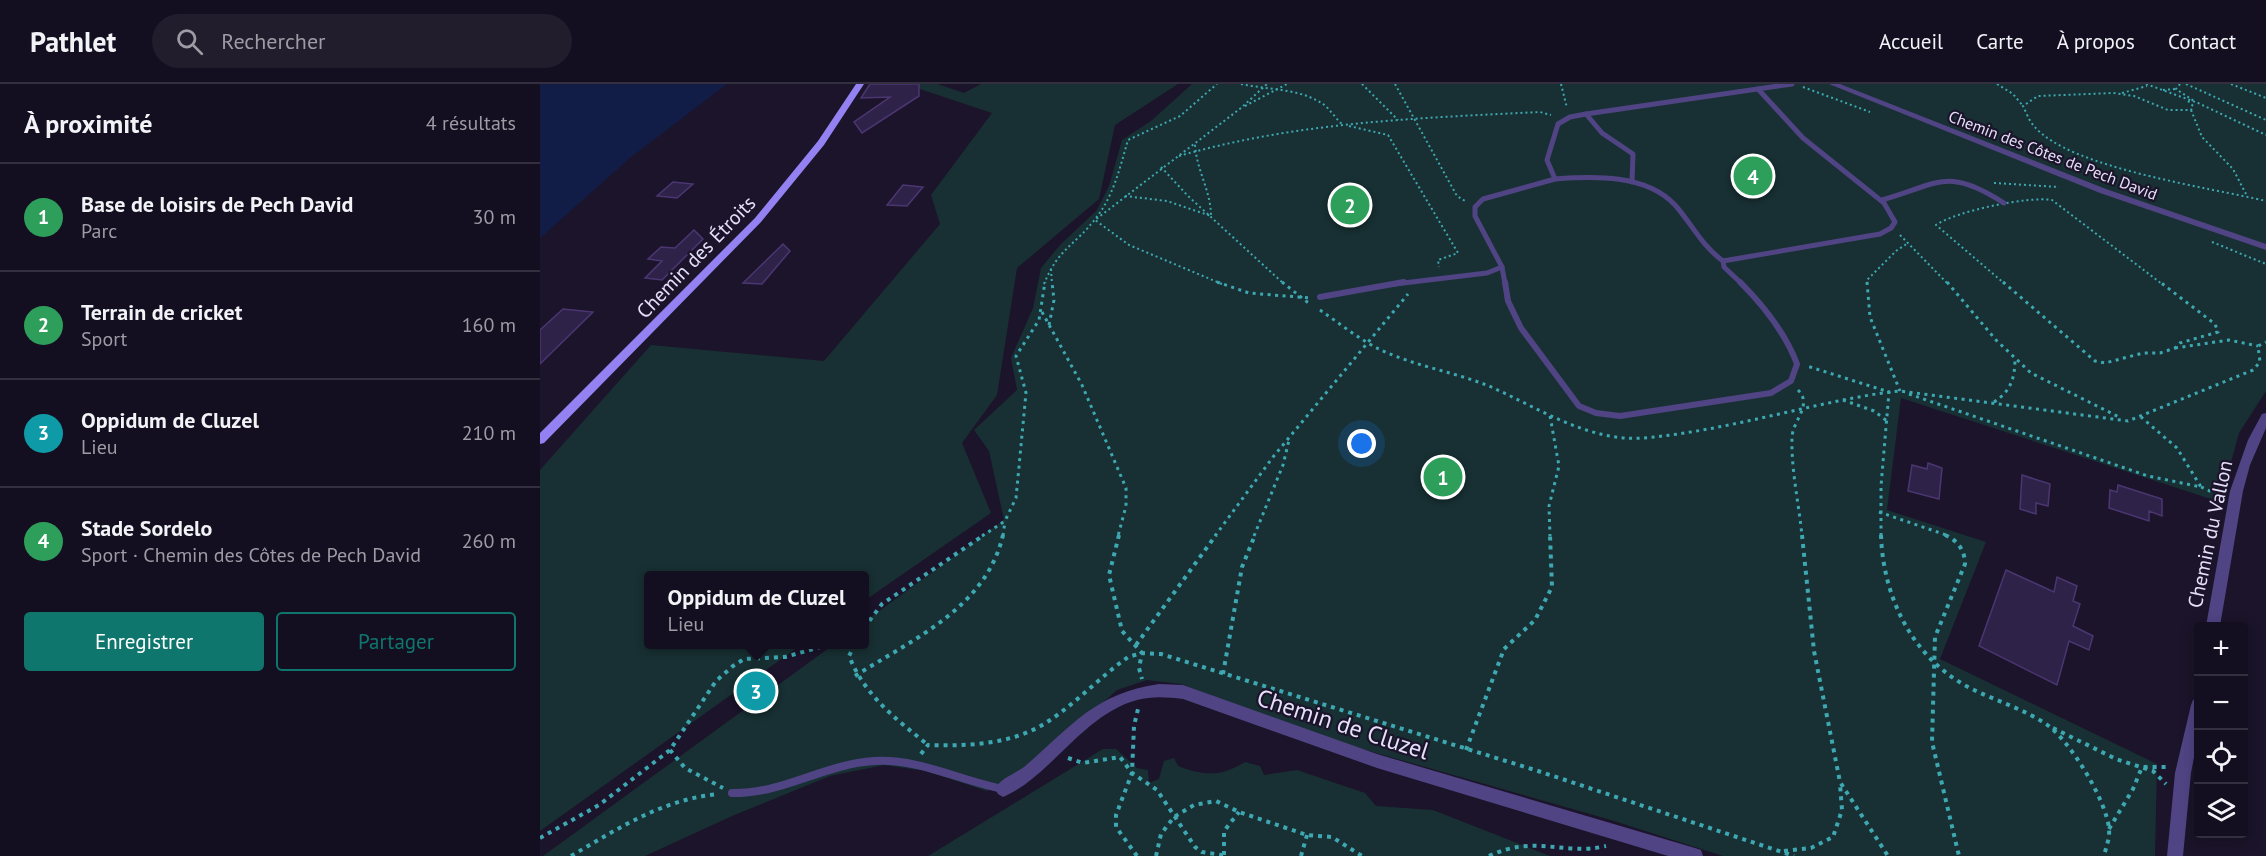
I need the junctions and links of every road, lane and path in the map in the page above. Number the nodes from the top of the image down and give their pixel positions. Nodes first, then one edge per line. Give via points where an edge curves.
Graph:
1 (860, 84) edge
2 (1217, 84) edge
3 (1241, 84) edge
4 (1287, 84) edge
5 (1362, 84) edge
6 (1395, 84) edge
7 (1561, 84) edge
8 (1792, 84) edge
9 (1833, 84) edge
10 (1997, 84) edge
11 (2180, 84) edge
12 (2186, 84) edge
13 (2231, 84) edge
14 (1265, 85) edge
15 (2148, 85) edge
16 (1276, 89) junction
17 (1758, 89) junction
18 (2163, 90) junction
19 (2176, 90) junction
20 (2118, 93) junction
21 (2266, 98) edge
22 (2188, 101) junction
23 (2198, 103) junction
24 (2024, 106) junction
25 (1241, 108) junction
26 (2191, 110) junction
27 (1586, 114) junction
28 (1570, 117) junction
29 (1415, 119) junction
30 (2266, 120) edge
31 (1400, 121) junction
32 (1343, 125) junction
33 (2266, 135) edge
34 (1195, 144) junction
35 (1195, 151) junction
36 (1175, 158) junction
37 (1555, 179) junction
38 (1632, 182) junction
39 (1992, 183) dead end
40 (2064, 188) dead end
41 (1125, 196) junction
42 (2247, 196) junction
43 (1882, 200) junction
44 (2266, 201) edge
45 (2004, 203) junction
46 (1474, 207) junction
47 (1095, 220) junction
48 (1891, 228) junction
49 (1908, 243) junction
50 (2266, 247) edge
51 (1723, 261) junction
52 (1051, 267) junction
53 (1502, 267) junction
54 (1441, 278) junction
55 (1418, 280) junction
56 (1320, 297) joint
57 (1041, 310) junction
58 (1048, 327) junction
59 (2266, 342) edge
60 (2258, 346) junction
61 (2175, 348) junction
62 (2015, 357) junction
63 (1791, 381) junction
64 (1900, 391) junction
65 (1841, 399) dead end
66 (1993, 403) junction
67 (1550, 416) dead end
68 (2141, 416) junction
69 (2266, 417) edge
70 (1887, 421) junction
71 (2128, 421) junction
72 (1290, 438) junction
73 (540, 440) edge
74 (2201, 487) junction
75 (2235, 504) junction
76 (1879, 512) junction
77 (1005, 521) junction
78 (869, 621) edge
79 (2214, 622) edge
80 (1136, 645) junction
81 (816, 649) edge
82 (853, 649) edge
83 (1935, 665) junction
84 (1223, 674) dead end
85 (855, 676) junction
86 (1143, 690) junction
87 (2049, 725) junction
88 (2194, 726) edge
89 (928, 745) dead end
90 (1055, 747) junction
91 (670, 750) junction
92 (1466, 750) dead end
93 (2142, 767) junction
94 (1132, 773) junction
95 (2183, 773) junction
96 (1840, 782) junction
97 (1003, 789) joint
98 (732, 793) junction
99 (2181, 798) junction
100 (1239, 812) junction
101 (1174, 817) junction
102 (2109, 829) junction
103 (1624, 833) junction
104 (1306, 835) junction
105 (540, 838) edge
106 (1779, 851) dead end
107 (1226, 855) edge
108 (571, 856) edge
109 (1137, 856) edge
110 (1156, 856) edge
111 (1301, 856) edge
112 (1362, 856) edge
113 (1489, 856) edge
114 (1695, 856) edge
115 (1888, 856) edge
116 (1959, 856) edge
117 (2104, 856) edge
118 (2175, 856) edge

1 - 73 main road, Chemin des Étroits via 821,143 758,220
2 - 47 path via 1180,116 1128,140 1110,198
3 - 14 path
4 - 16 path
5 - 31 path via 1388,114
6 - 29 path
7 - 28 path
8 - 17 lane
9 - 50 street, Chemin des Côtes de Pech David via 2103,191
10 - 24 path
11 - 19 path
12 - 30 path
13 - 21 path
14 - 16 path
14 - 25 path
15 - 18 path
15 - 20 path
16 - 25 path
16 - 32 path via 1325,105
17 - 27 lane
17 - 43 lane via 1784,121 1814,148
18 - 19 path
18 - 22 path
19 - 23 path
20 - 24 path via 2038,96
20 - 26 path via 2168,110
22 - 23 path
22 - 26 path via 2193,106
23 - 33 path
24 - 42 path via 2027,118 2043,133 2089,159 2130,172
25 - 34 path
26 - 42 path via 2202,137 2233,169
27 - 28 lane
27 - 38 lane via 1602,134 1633,154
28 - 29 path via 1540,112
28 - 37 lane via 1558,124 1547,160
29 - 31 path
29 - 46 path via 1457,196
31 - 32 path
32 - 35 path via 1248,136
32 - 54 path via 1388,135 1458,253 1438,260
34 - 35 path
34 - 36 path
35 - 36 path
35 - 41 path via 1212,204 1211,216 1167,201
36 - 41 path
37 - 38 lane
37 - 46 lane via 1495,194
38 - 51 lane via 1674,203 1693,235
39 - 40 path
41 - 47 path
42 - 44 path
43 - 45 lane via 1931,182 1956,182 1979,188
43 - 48 lane via 1894,215
45 - 61 path via 2052,200 2215,324 2218,332
45 - 61 path via 1936,225 2095,361 2105,363
46 - 53 lane
47 - 52 path
47 - 56 path via 1129,245 1198,276 1239,290
48 - 49 path
48 - 51 lane via 1880,234
49 - 62 path
49 - 64 path via 1867,280 1870,317
51 - 63 lane via 1724,267 1781,329 1797,364
52 - 57 path via 1043,287
52 - 58 path via 1054,300
53 - 54 lane via 1487,273
53 - 63 lane via 1508,301 1521,328 1573,398 1588,411 1627,416 1771,393
54 - 55 lane
55 - 56 lane
55 - 72 path
57 - 58 path
57 - 77 path via 1040,320 1016,356 1026,393 1016,498
58 - 80 path via 1083,385 1126,488 1126,506 1109,575 1122,631
59 - 60 path
60 - 61 path via 2229,340
60 - 68 path via 2260,362 2253,370
62 - 66 path via 2015,379 2007,395
62 - 71 path via 2031,373
63 - 96 path via 1805,402 1792,435 1797,490 1814,651
64 - 66 path
64 - 70 path via 1890,392 1884,403
64 - 74 path via 2148,476
65 - 70 path via 1874,411
66 - 71 path
67 - 92 path via 1558,466 1548,506 1552,587 1535,620 1504,649
68 - 71 path
68 - 74 path via 2173,442 2189,461
69 - 75 street, Chemin du Vallon via 2246,458
70 - 76 path
72 - 80 path
72 - 84 path via 1242,567
74 - 75 path
75 - 79 street, Chemin du Vallon
76 - 83 path via 1881,551 1900,620
76 - 83 path via 1937,531 1963,549 1965,564 1935,637
77 - 78 path via 882,604
77 - 85 path via 998,553 974,597
80 - 86 path via 1142,653 1139,668
81 - 91 path via 785,657 744,659 733,666 716,681
82 - 85 path via 849,656
83 - 87 path via 1958,681
83 - 116 path via 1932,742
85 - 89 path via 870,696
86 - 90 street, Chemin de Cluzel via 1084,721
86 - 94 path via 1134,726
86 - 103 street, Chemin de Cluzel via 1183,692 1377,761
87 - 93 path via 2116,759
87 - 102 path via 2068,744
88 - 95 street
90 - 94 path via 1071,760 1090,764 1120,757
90 - 97 street, Chemin de Cluzel
91 - 98 path via 673,759 691,772
91 - 105 path via 599,805
93 - 95 path via 2171,767
93 - 99 path via 2153,771
93 - 102 path
94 - 101 path via 1157,790
94 - 109 path via 1116,815 1116,827
95 - 99 street
96 - 106 path via 1842,810 1833,837 1811,848
96 - 115 path
97 - 98 lane via 973,784 915,763 890,761 843,767 751,796
98 - 108 path via 703,794 669,802
99 - 118 street
100 - 101 path via 1216,801 1194,806
100 - 104 path
100 - 107 path via 1221,839
101 - 107 path via 1202,852
101 - 110 path via 1161,834
102 - 117 path
103 - 113 path via 1598,850 1526,845
103 - 114 street, Chemin de Cluzel
104 - 111 path
104 - 112 path via 1332,837

